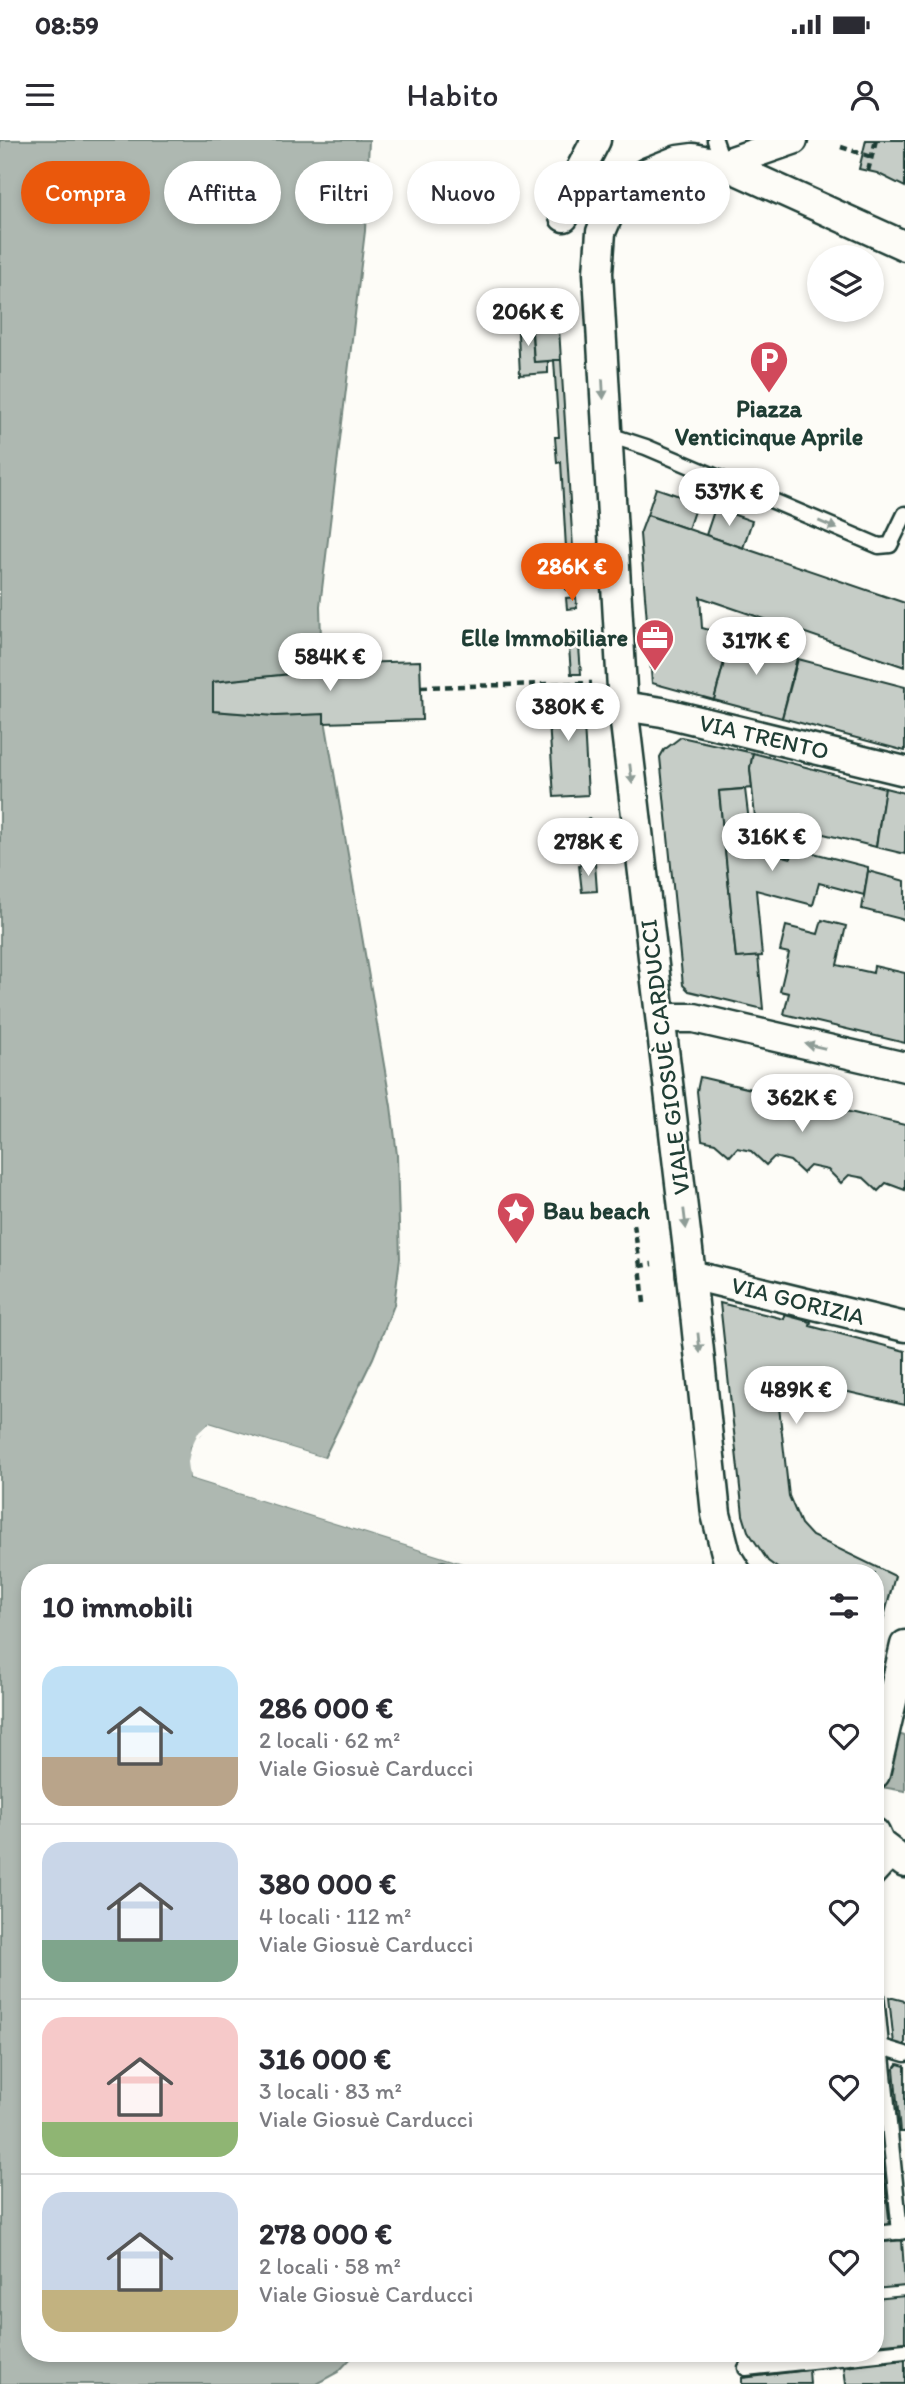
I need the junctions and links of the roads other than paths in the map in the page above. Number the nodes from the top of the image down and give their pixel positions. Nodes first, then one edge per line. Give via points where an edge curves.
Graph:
1 (596, 140) edge
2 (793, 140) edge
3 (752, 146) edge
4 (719, 152) edge
5 (587, 161) edge
6 (905, 246) edge
7 (606, 434) junction
8 (905, 514) edge
9 (623, 706) junction
10 (905, 771) edge
11 (661, 1018) junction
12 (905, 1067) edge
13 (691, 1275) junction
14 (905, 1328) edge
15 (731, 1564) edge
16 (905, 1645) edge
17 (884, 1675) edge
18 (894, 1688) junction
19 (884, 1737) edge
20 (884, 1847) edge
21 (902, 1861) edge
22 (884, 1869) edge
23 (884, 2049) edge
24 (905, 2054) edge
25 (884, 2066) edge
26 (902, 2231) edge
27 (884, 2233) edge
28 (905, 2351) edge
29 (884, 2353) edge
30 (802, 2362) edge
31 (746, 2368) dead end

1 - 5 street
2 - 3 street
3 - 4 street
4 - 6 street
4 -> 7 street via 648,172 623,192 601,232 598,273
7 -> 8 lane via 879,546 894,541
7 - 9 street, VIALE GIOSUÈ CARDUCCI
9 - 10 street, VIA TRENTO
9 -> 11 street, VIALE GIOSUÈ CARDUCCI
12 -> 11 street via 694,1018
11 -> 13 street, VIALE GIOSUÈ CARDUCCI
13 - 14 street, VIA GORIZIA
13 -> 15 street, VIALE GIOSUÈ CARDUCCI via 716,1514
16 - 18 street
17 - 18 street
18 - 19 street
20 - 21 street
21 - 22 lane
23 - 24 lane
25 - 26 lane
26 - 27 lane
28 - 29 lane
30 - 31 lane

